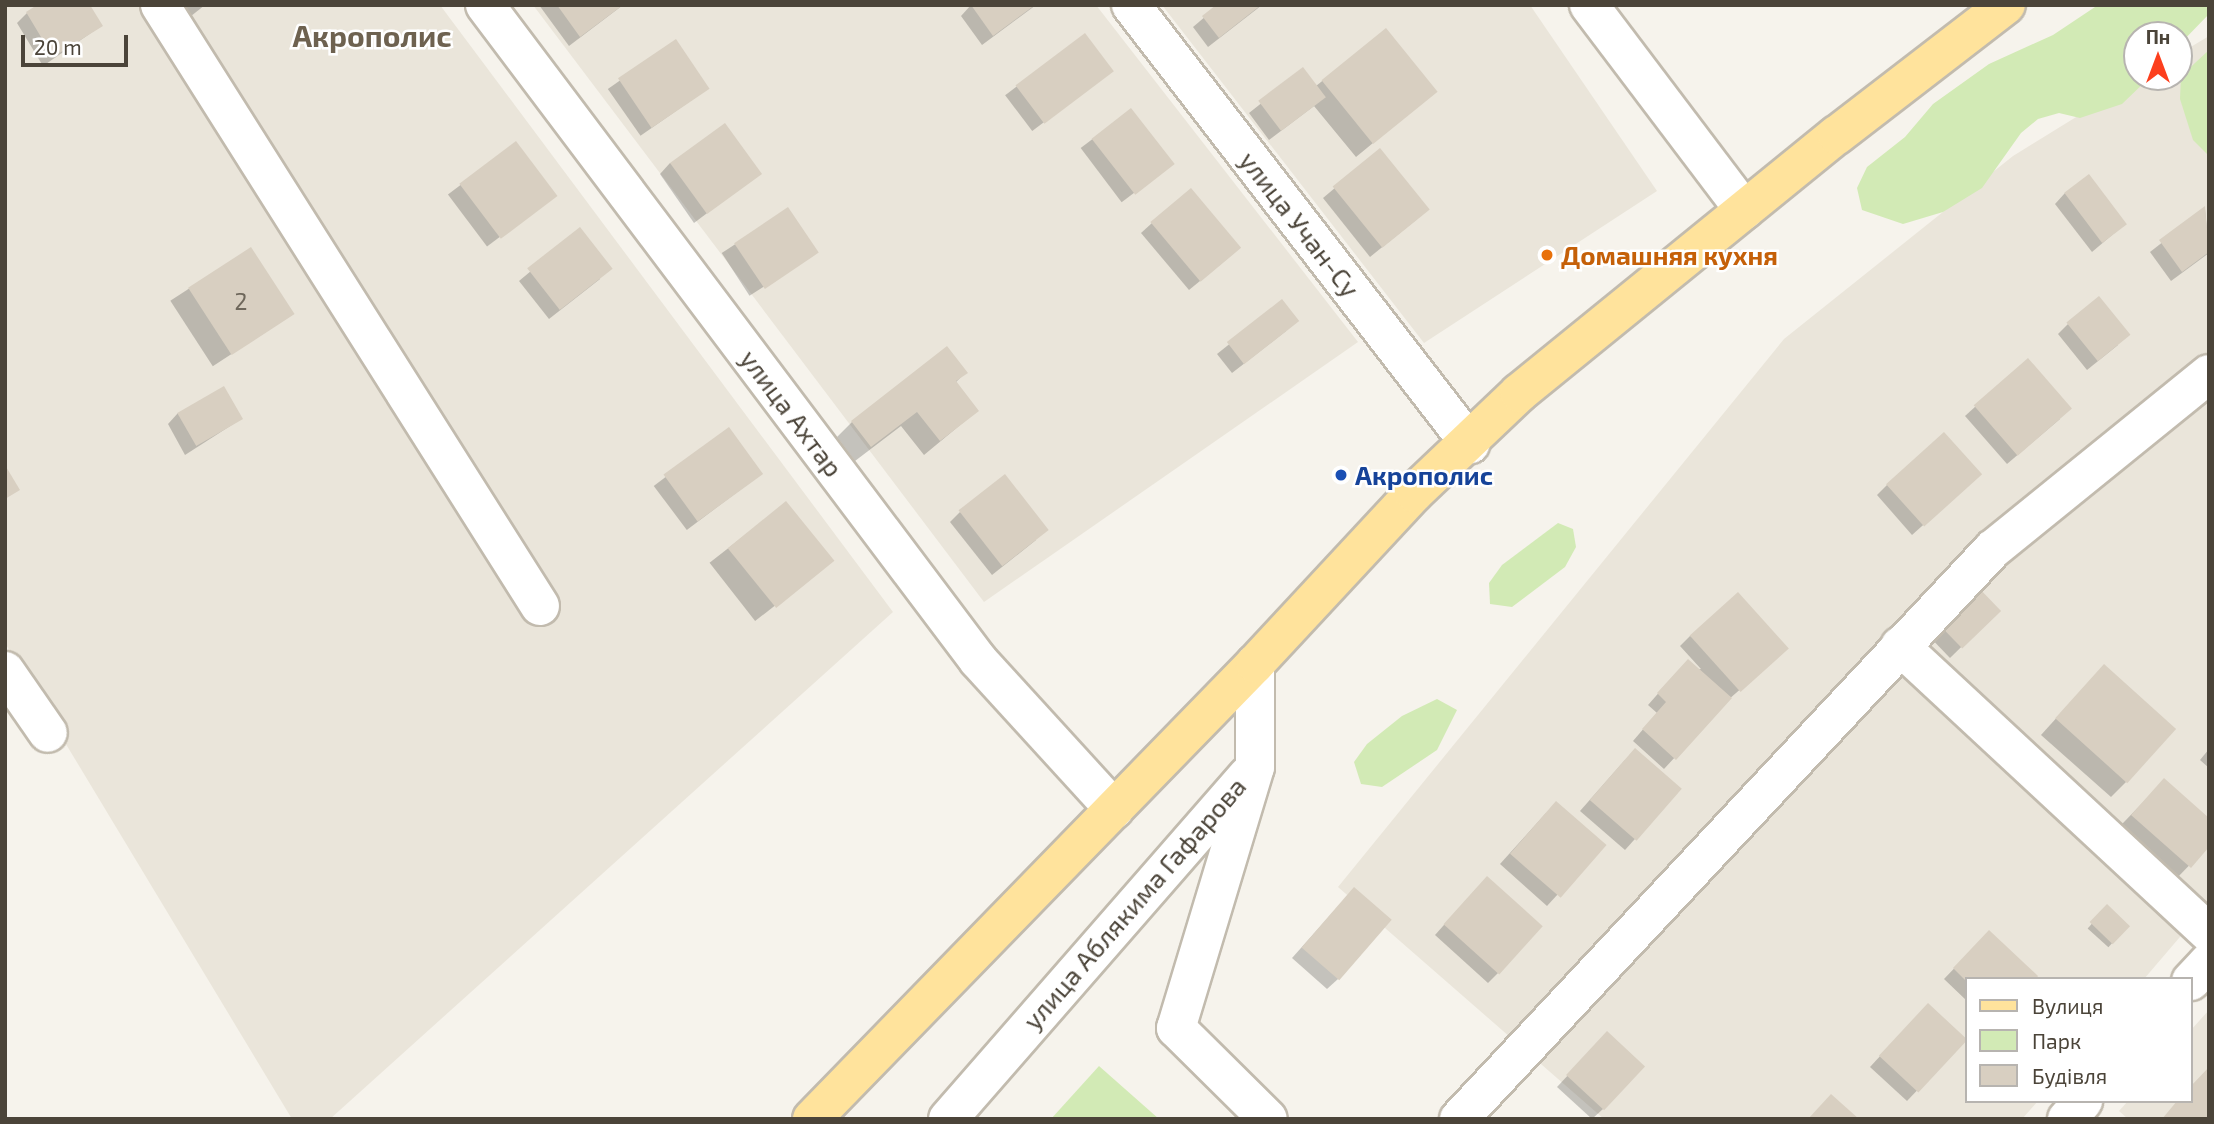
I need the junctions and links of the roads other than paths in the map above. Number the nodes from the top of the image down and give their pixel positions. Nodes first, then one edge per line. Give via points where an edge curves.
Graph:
1 (160, 5) edge
2 (485, 5) edge
3 (1131, 5) edge
4 (1589, 5) edge
5 (2006, 5) edge
6 (1744, 210) junction
7 (2209, 374) edge
8 (1470, 444) junction
9 (540, 606) dead end
10 (1900, 646) junction
11 (1255, 664) junction
12 (5, 671) edge
13 (48, 733) dead end
14 (1255, 766) junction
15 (1114, 809) junction
16 (2209, 933) edge
17 (2209, 962) edge
18 (2193, 979) edge
19 (2080, 1103) edge
20 (812, 1119) edge
21 (948, 1119) edge
22 (1268, 1119) edge
23 (1460, 1119) edge
24 (2067, 1119) edge

1 - 9 street
2 - 15 street, улица Ахтар via 978,660
3 - 8 street, улица Учан-Су
4 - 6 street
5 - 6 main road
6 - 8 main road via 1519,393
7 - 10 street via 1993,548
8 - 11 main road via 1414,493
10 - 16 street
10 - 23 street
11 - 14 street, улица Аблякима Гафарова
11 - 15 main road
12 - 13 street
14 - 21 street, улица Аблякима Гафарова
14 - 22 street via 1176,1028
15 - 20 main road
17 - 18 street
19 - 24 street

